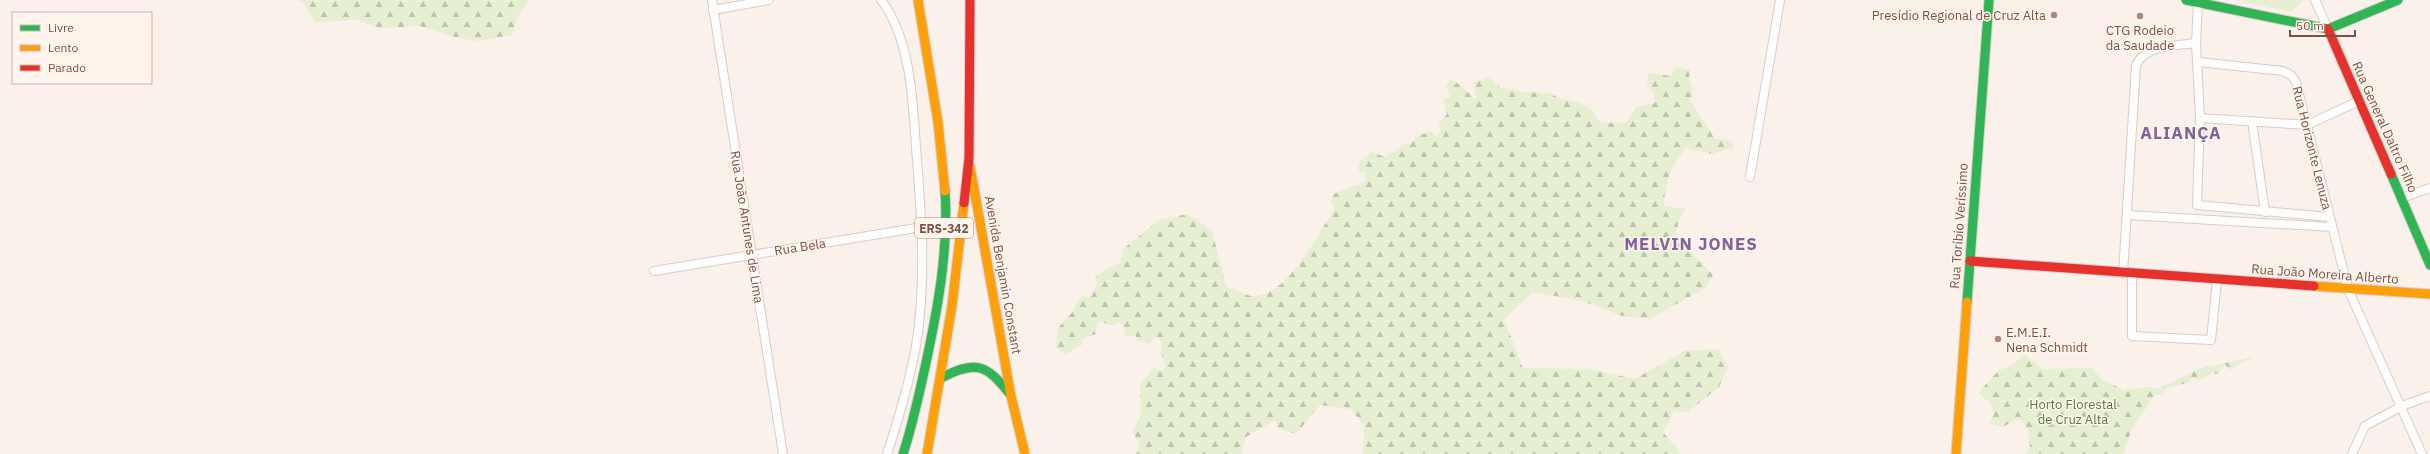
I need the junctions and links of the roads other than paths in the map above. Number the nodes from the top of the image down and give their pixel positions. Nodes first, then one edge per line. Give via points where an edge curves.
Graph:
1 (712, 0) edge
2 (768, 0) edge
3 (881, 0) edge
4 (918, 0) edge
5 (970, 0) edge
6 (1780, 0) edge
7 (1989, 0) edge
8 (2186, 0) edge
9 (2315, 0) edge
10 (2398, 0) edge
11 (2198, 3) junction
12 (713, 10) junction
13 (2328, 29) junction
14 (2196, 43) junction
15 (2198, 62) junction
16 (2359, 101) junction
17 (2200, 118) junction
18 (2252, 122) junction
19 (2307, 125) junction
20 (969, 158) junction
21 (1750, 177) dead end
22 (2430, 188) edge
23 (2402, 198) junction
24 (2265, 212) junction
25 (2127, 215) junction
26 (2329, 217) junction
27 (922, 227) junction
28 (2332, 227) junction
29 (750, 256) junction
30 (1970, 261) junction
31 (2430, 265) edge
32 (654, 271) dead end
33 (2123, 273) junction
34 (2132, 274) junction
35 (2218, 280) junction
36 (2348, 289) junction
37 (2430, 294) edge
38 (941, 378) junction
39 (1011, 396) junction
40 (2430, 396) edge
41 (2402, 406) junction
42 (782, 454) edge
43 (887, 454) edge
44 (903, 454) edge
45 (927, 454) edge
46 (1025, 454) edge
47 (1956, 454) edge
48 (2352, 454) edge
49 (2422, 454) edge

1 - 12 street, Rua João Antunes de Lima
2 - 12 street
3 - 27 street via 888,9 901,43 909,79
4 - 44 street, ERS-342 via 931,76 945,196 942,263 930,345
5 - 20 street, ERS-342
6 - 21 street
7 - 30 street, Rua Toríbio Veríssimo
8 - 11 street
9 - 13 street, Rua General Daltro Filho
10 - 13 street
11 - 13 street
11 - 14 street
12 - 29 street, Rua João Antunes de Lima
13 - 16 street, Rua General Daltro Filho
14 - 15 street
14 - 25 street via 2150,51 2140,57 2136,65
15 - 17 street
15 - 19 street, Rua Horizonte Lenuza via 2291,74 2296,82
16 - 19 street
16 - 23 street, Rua General Daltro Filho
17 - 18 street
17 - 24 street via 2197,205
18 - 19 street
18 - 24 street
19 - 26 street, Rua Horizonte Lenuza
20 - 38 street, ERS-342
20 - 39 street, Avenida Benjamin Constant
22 - 23 street
23 - 31 street, Rua General Daltro Filho
24 - 26 street
25 - 28 street
25 - 33 street
26 - 28 street, Rua Horizonte Lenuza
27 - 29 street, Rua Bela
27 - 43 street via 916,344 902,407
28 - 36 street, Rua Horizonte Lenuza
29 - 32 street, Rua Bela
29 - 42 street, Rua João Antunes de Lima
30 - 33 street, Rua João Moreira Alberto
30 - 47 street, Rua Toríbio Veríssimo
33 - 34 street, Rua João Moreira Alberto
34 - 35 street, Rua João Moreira Alberto
34 - 35 street via 2132,336 2211,340
35 - 36 street, Rua João Moreira Alberto
36 - 37 street, Rua João Moreira Alberto
36 - 41 street, Rua Horizonte Lenuza
38 - 39 street, Avenida Benjamin Constant via 961,367 979,367 994,373
38 - 45 street, ERS-342
39 - 46 street, Avenida Benjamin Constant
40 - 41 street
41 - 48 street via 2365,426
41 - 49 street, Rua Horizonte Lenuza

